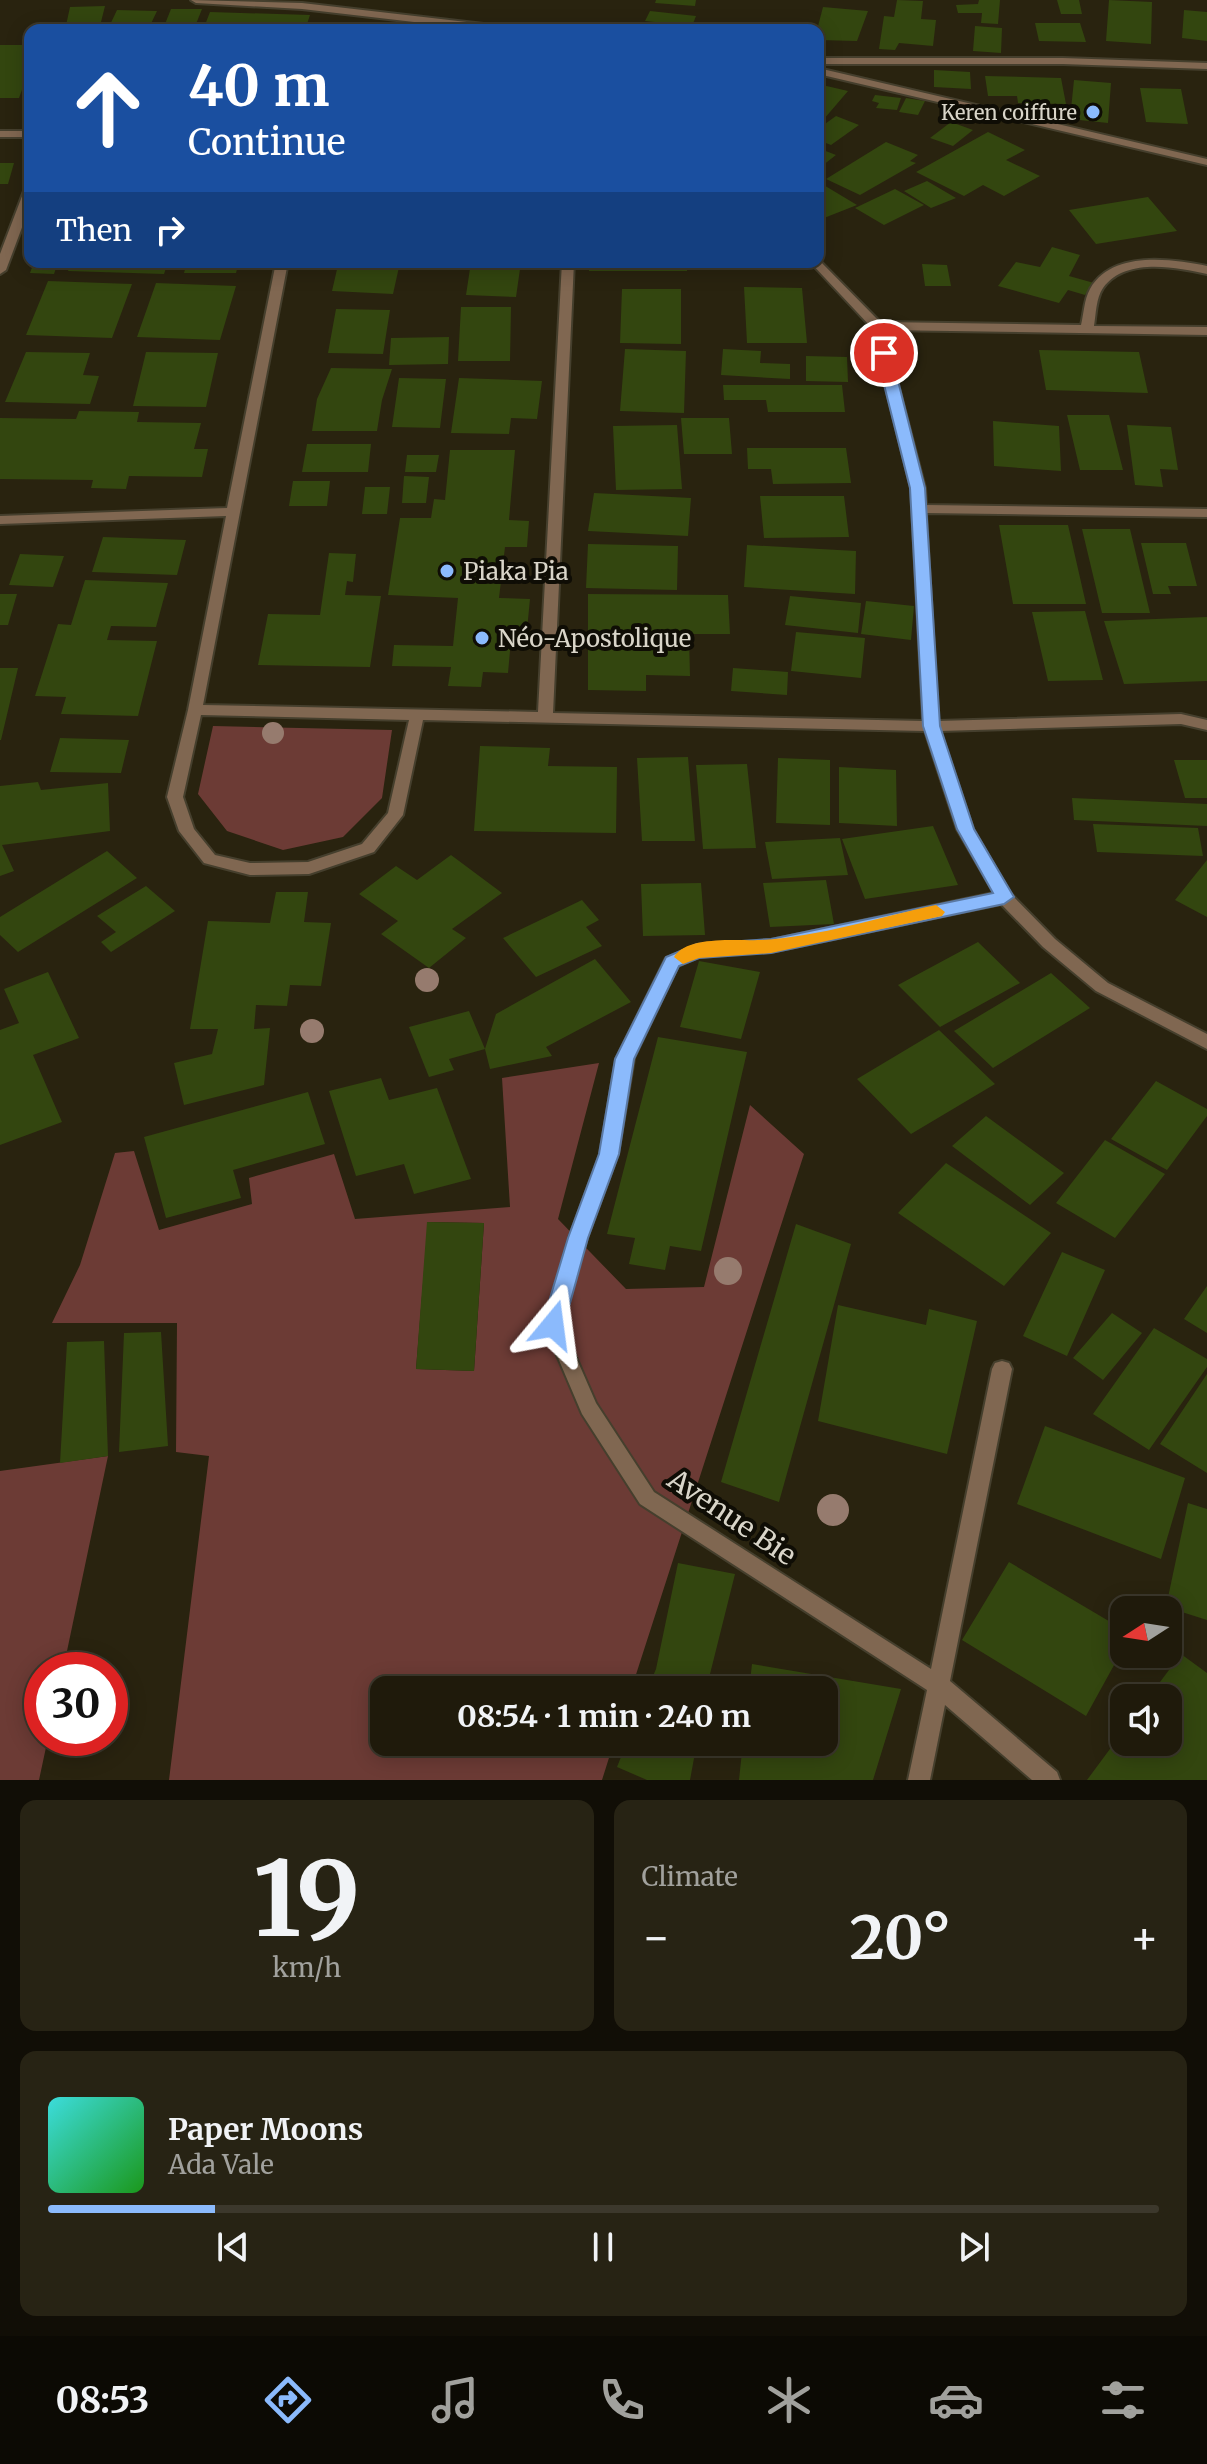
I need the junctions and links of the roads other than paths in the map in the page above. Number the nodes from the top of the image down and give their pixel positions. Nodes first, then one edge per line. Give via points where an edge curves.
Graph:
1 (196, 0) edge
2 (458, 24) edge
3 (824, 61) edge
4 (1207, 66) edge
5 (824, 72) edge
6 (0, 134) edge
7 (24, 134) edge
8 (1207, 162) edge
9 (24, 207) edge
10 (281, 268) edge
11 (568, 268) edge
12 (822, 268) edge
13 (0, 270) edge
14 (1207, 270) edge
15 (877, 326) junction
16 (1087, 328) junction
17 (1207, 331) edge
18 (919, 509) junction
19 (234, 512) junction
20 (1207, 513) edge
21 (0, 520) edge
22 (195, 710) junction
23 (417, 715) junction
24 (545, 716) junction
25 (1207, 725) edge
26 (931, 726) junction
27 (1004, 897) junction
28 (1207, 1042) edge
29 (1002, 1369) dead end
30 (938, 1685) junction
31 (919, 1780) edge
32 (1049, 1780) edge

1 - 2 street
3 - 4 street
5 - 8 street
6 - 7 street
9 - 13 street
10 - 19 street
11 - 24 street
12 - 15 street
14 - 16 street via 1145,264 1114,274 1097,287
15 - 16 street
15 - 18 street
16 - 17 street
18 - 20 street
18 - 26 street
19 - 21 street
19 - 22 street
22 - 23 street
22 - 23 street via 175,797 187,831 210,859 250,869 309,868 368,848 395,815
23 - 24 street
24 - 26 street
25 - 26 street via 1181,719
26 - 27 street via 965,829
27 - 28 street via 1102,987
27 - 30 street, Avenue Bie via 771,946 697,951 672,962 625,1059 609,1154 553,1325 589,1408 647,1498
29 - 30 street
30 - 31 street
30 - 32 street, Avenue Bie

